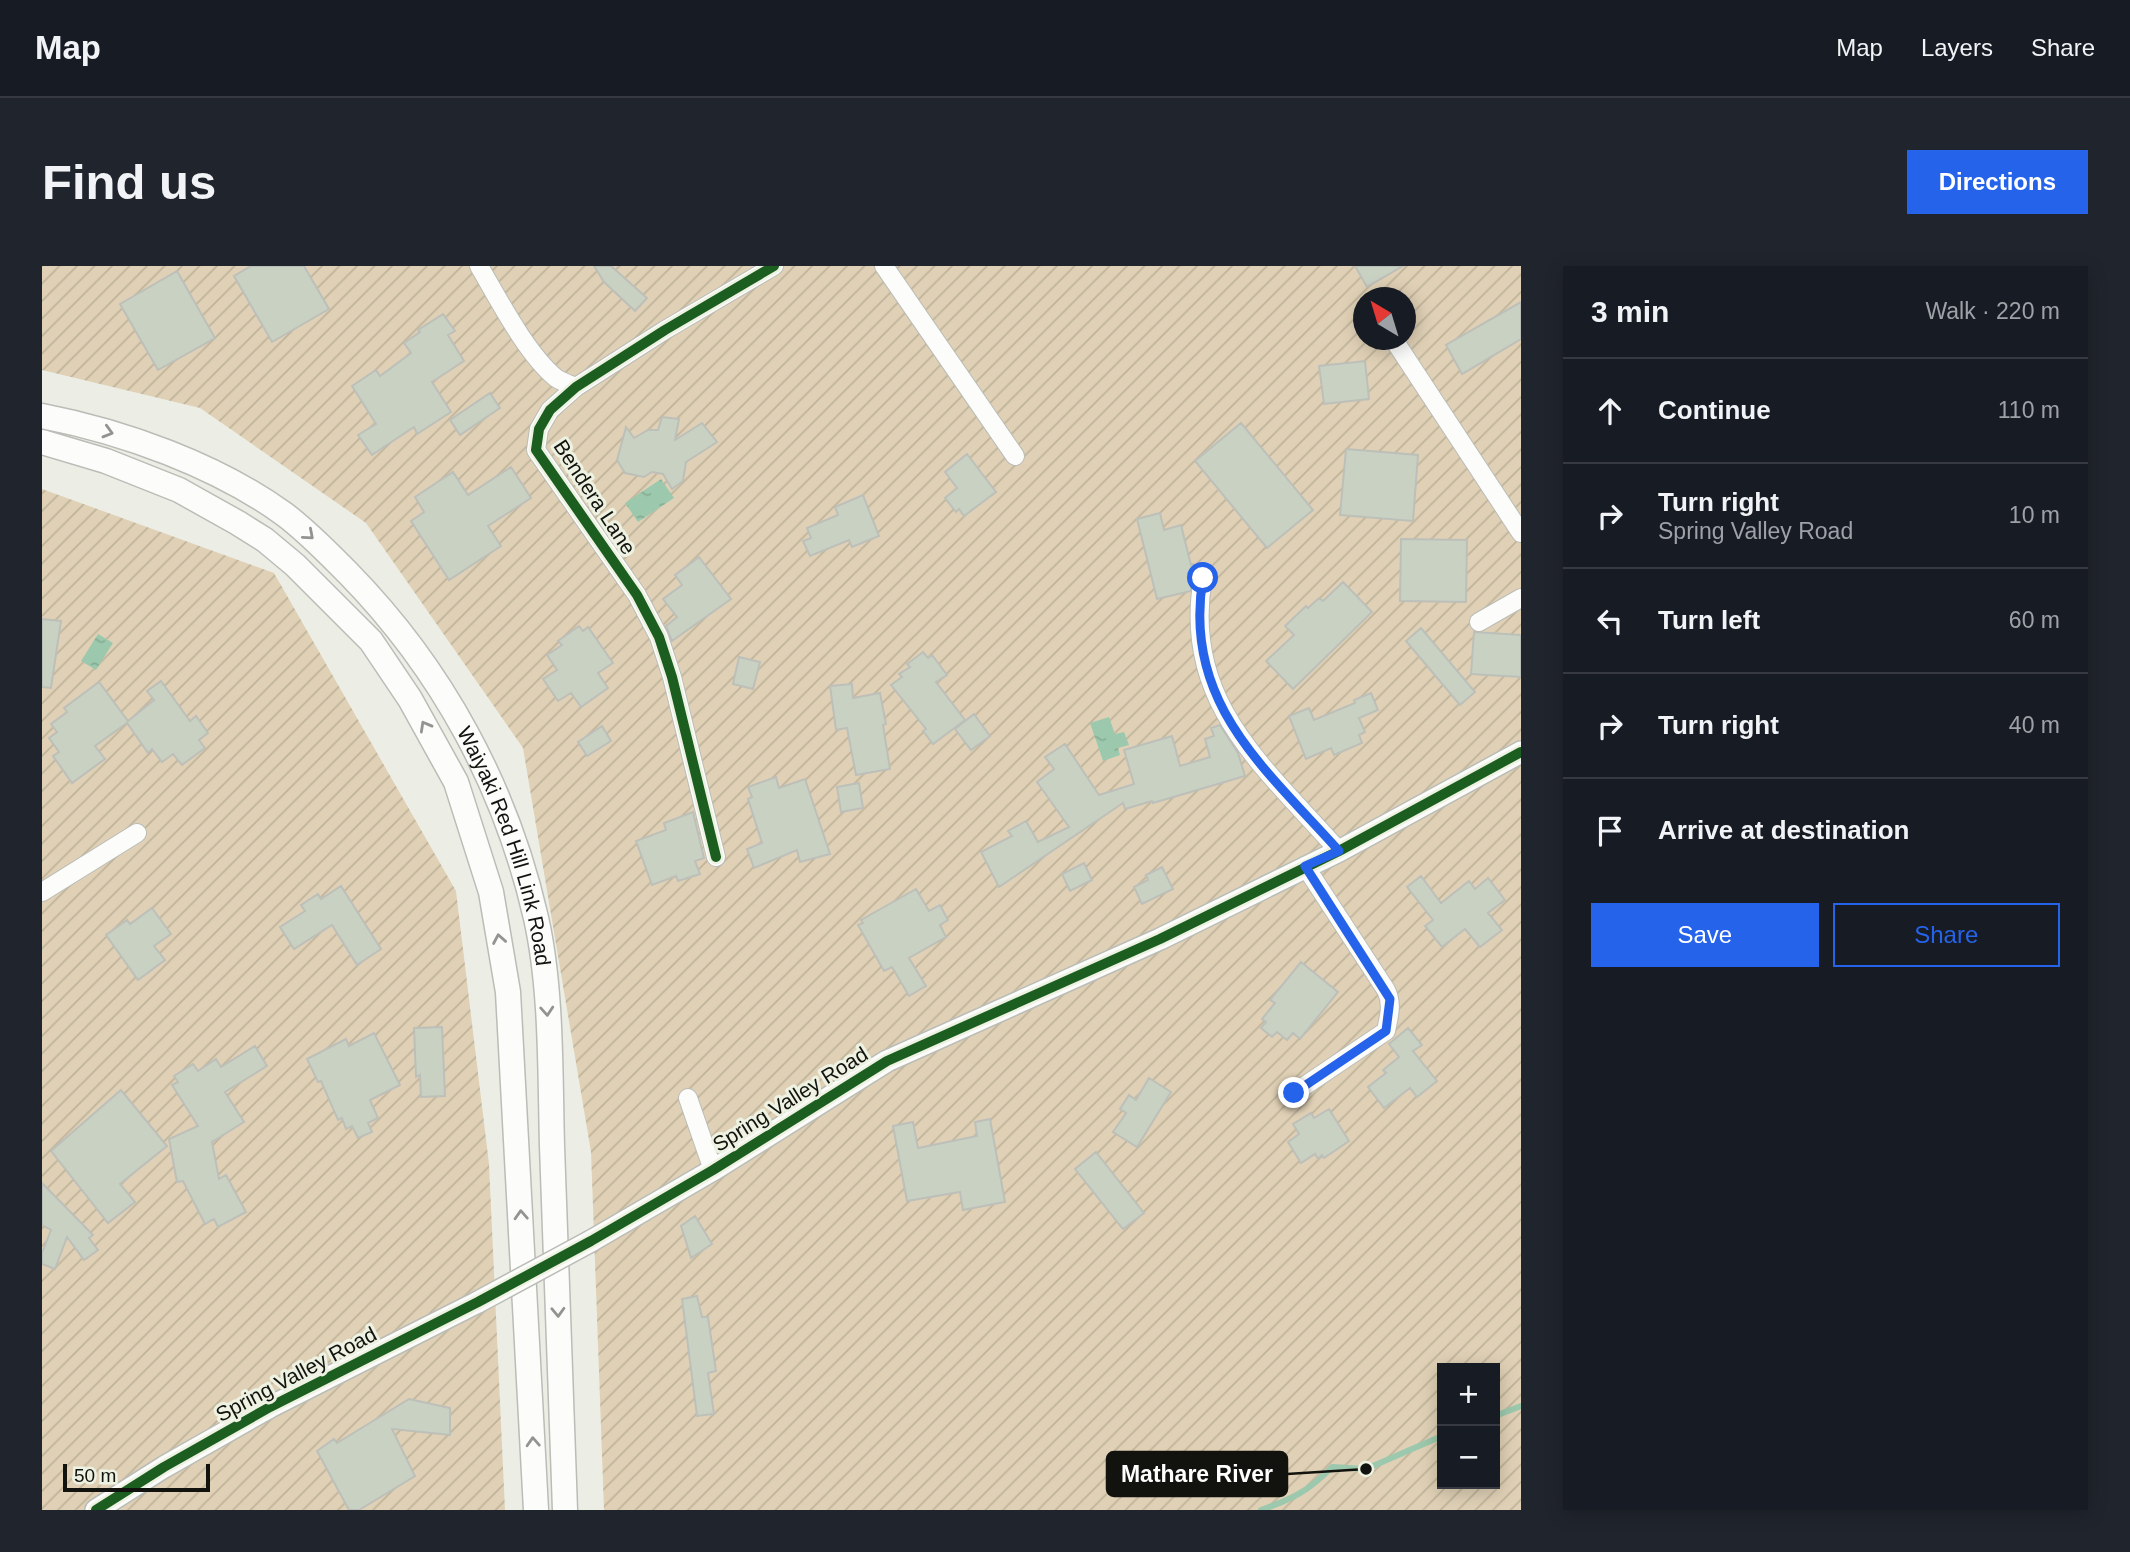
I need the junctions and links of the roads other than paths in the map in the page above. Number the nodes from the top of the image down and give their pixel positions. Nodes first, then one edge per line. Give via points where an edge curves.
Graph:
1 (479, 266) edge
2 (774, 266) edge
3 (884, 266) edge
4 (1401, 350) edge
5 (576, 387) junction
6 (42, 416) edge
7 (42, 442) edge
8 (1015, 456) dead end
9 (1521, 533) edge
10 (1203, 578) dead end
11 (1521, 598) edge
12 (1479, 622) dead end
13 (1521, 751) edge
14 (137, 833) dead end
15 (1339, 851) junction
16 (716, 857) dead end
17 (1305, 866) junction
18 (42, 892) edge
19 (1294, 1093) dead end
20 (688, 1098) dead end
21 (713, 1170) junction
22 (96, 1510) edge
23 (536, 1510) edge
24 (565, 1510) edge

1 - 5 street via 541,363 558,379
2 - 5 street, Bendera Lane
3 - 8 street
4 - 9 street
5 - 16 street, Bendera Lane via 545,419 536,450 637,595 659,637
6 -> 24 main road, Waiyaki Red Hill Link Road via 122,436 172,456 227,479 284,514 382,608 456,712 482,762 517,851 536,920 548,1010
23 -> 7 main road, Waiyaki Red Hill Link Road via 508,992 491,892 456,782 371,640 295,565 256,535 179,490
10 - 15 street via 1201,640 1215,696 1229,723
11 - 12 street
13 - 15 street, Spring Valley Road
14 - 18 street
15 - 17 street, Spring Valley Road
17 - 19 street via 1386,990 1390,1012 1386,1031
17 - 21 street, Spring Valley Road via 1160,939 887,1061
20 - 21 street
21 - 22 street, Spring Valley Road, bridge via 478,1302 270,1407

